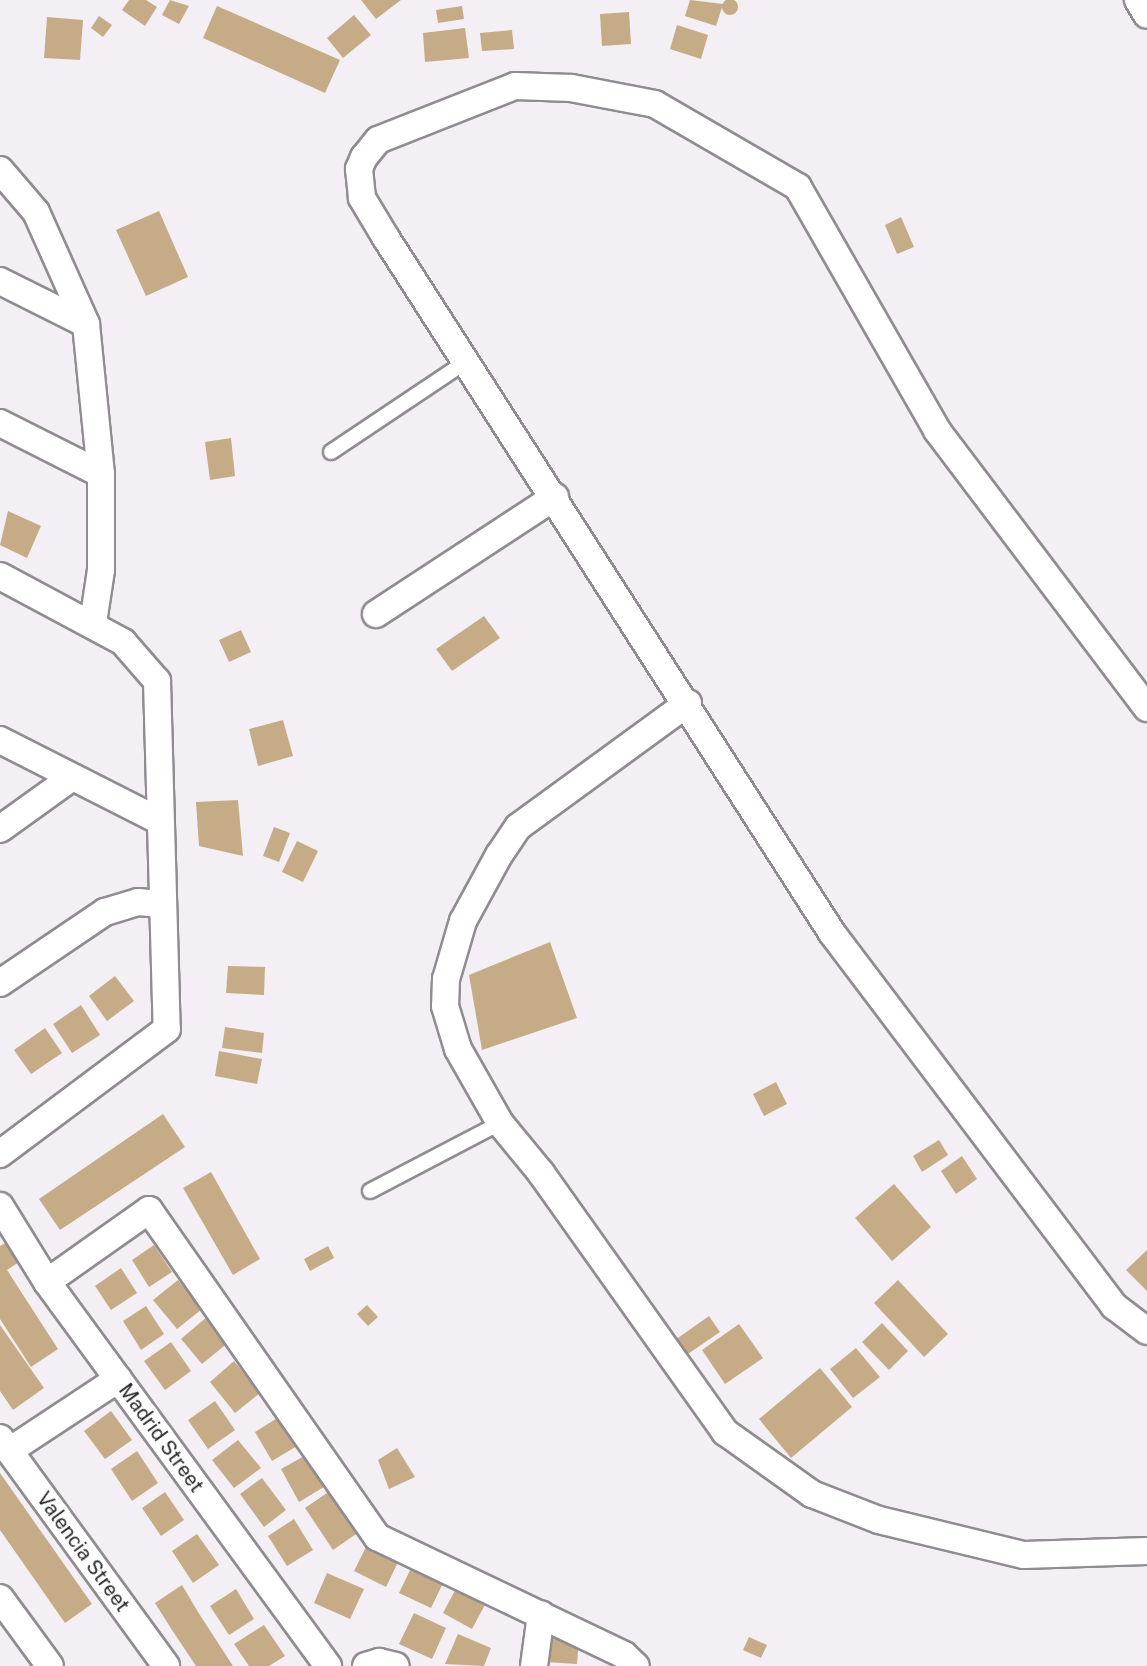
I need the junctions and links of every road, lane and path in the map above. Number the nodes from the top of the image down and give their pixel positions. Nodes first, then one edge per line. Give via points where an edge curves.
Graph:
1 (1138, 0) edge
2 (1147, 15) edge
3 (0, 170) edge
4 (0, 281) edge
5 (86, 324) junction
6 (467, 361) junction
7 (0, 423) edge
8 (331, 452) dead end
9 (101, 474) junction
10 (555, 497) junction
11 (0, 576) edge
12 (376, 614) dead end
13 (93, 623) junction
14 (688, 703) junction
15 (1147, 708) edge
16 (0, 740) edge
17 (71, 778) junction
18 (160, 821) junction
19 (0, 829) edge
20 (161, 904) junction
21 (0, 983) edge
22 (500, 1123) junction
23 (0, 1154) edge
24 (370, 1191) dead end
25 (0, 1206) edge
26 (47, 1282) junction
27 (1147, 1331) edge
28 (118, 1379) junction
29 (5, 1444) edge
30 (1147, 1551) edge
31 (0, 1598) edge
32 (541, 1614) junction
33 (50, 1666) edge
34 (166, 1666) edge
35 (328, 1666) edge
36 (366, 1666) edge
37 (396, 1666) edge
38 (534, 1666) edge
39 (636, 1666) edge

1 - 2 street
3 - 5 street via 36,212
4 - 5 street
5 - 9 street
6 - 8 lane
6 - 10 street
6 - 15 street via 362,198 359,169 364,157 378,140 515,86 571,88 655,104 798,187 937,430
7 - 9 street
9 - 13 street via 101,570
10 - 12 street
10 - 14 street
11 - 13 street
13 - 18 street via 123,642 157,681
14 - 22 street via 518,827 463,921 446,979 445,1006 458,1049
14 - 27 street via 832,933 1114,1306
16 - 17 street
17 - 18 street
17 - 19 street
18 - 20 street
20 - 21 street via 138,902 105,912
20 - 23 street via 167,1029 163,1036
22 - 24 lane
22 - 30 street via 725,1432 812,1494 879,1520 1024,1555
25 - 26 street, Madrid Street
26 - 28 street, Madrid Street
26 - 32 street via 149,1210 377,1537
28 - 29 street
28 - 35 street, Madrid Street
29 - 34 street, Valencia Street
31 - 33 street
32 - 38 street
32 - 39 street
36 - 37 street

